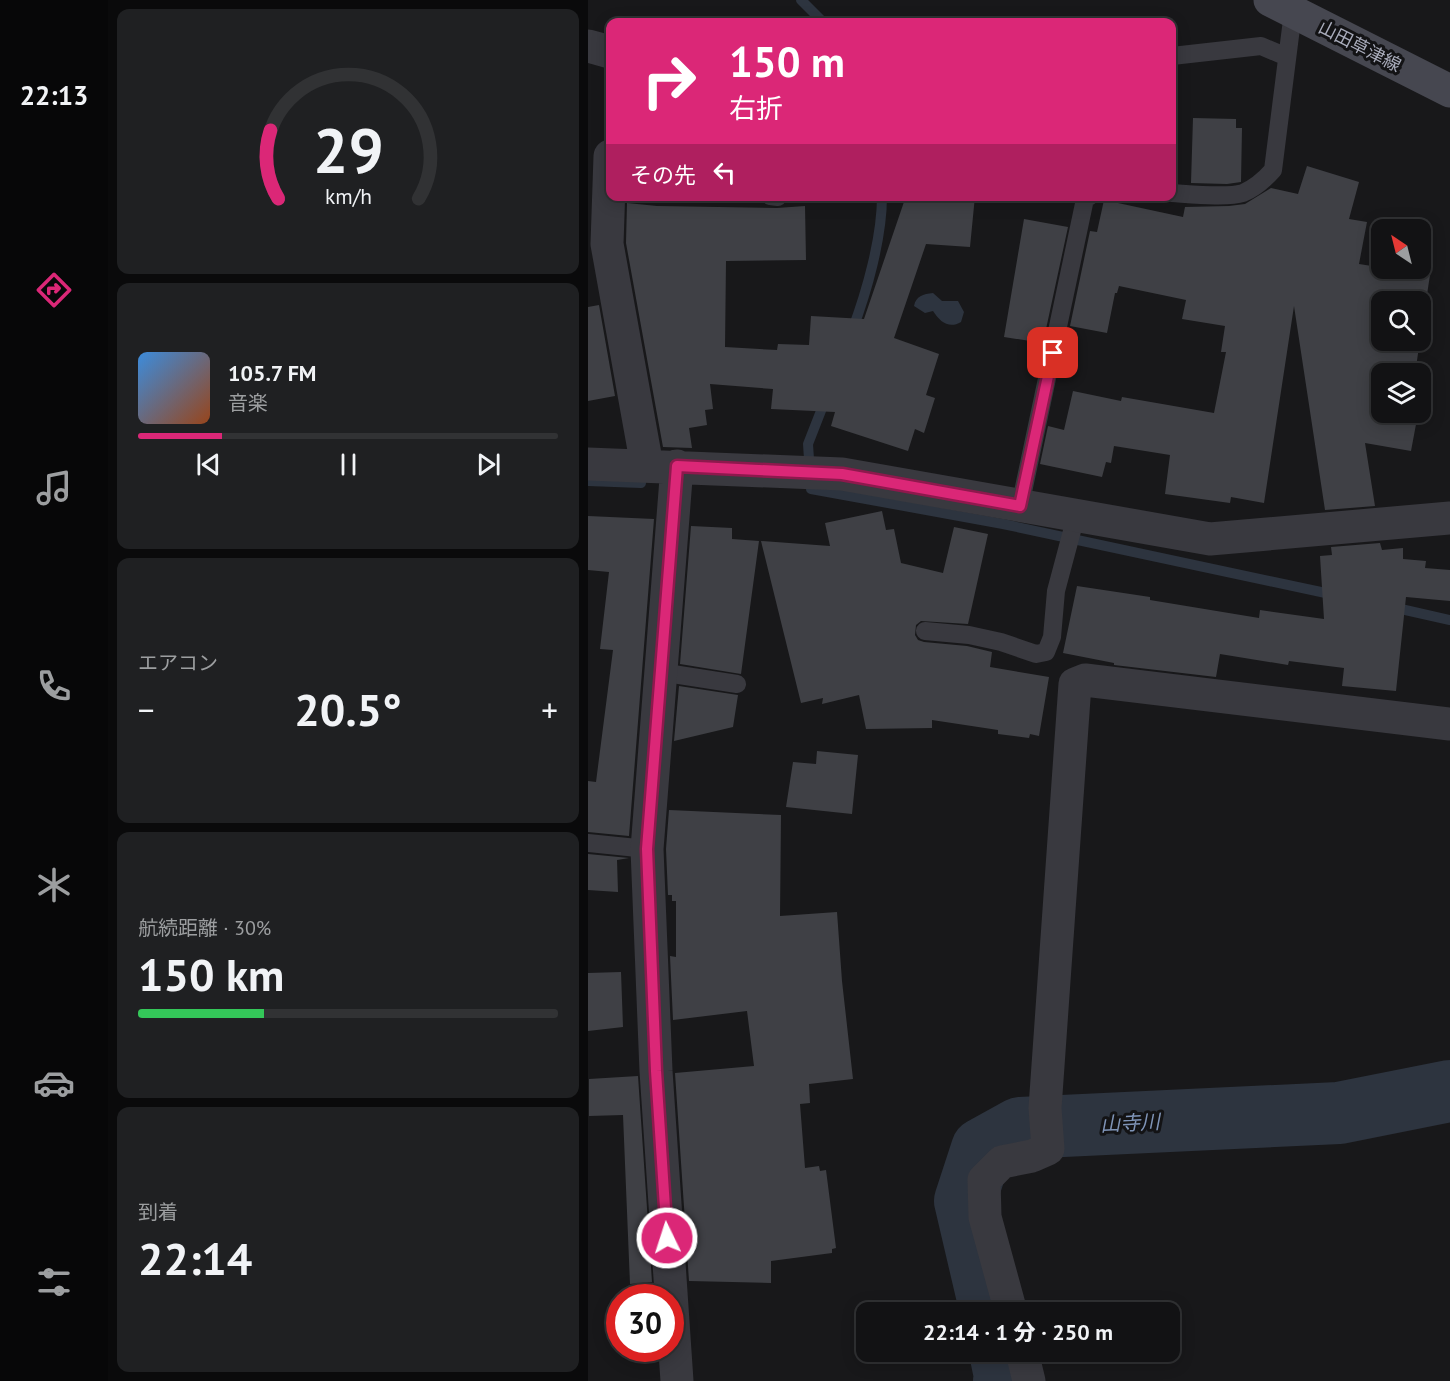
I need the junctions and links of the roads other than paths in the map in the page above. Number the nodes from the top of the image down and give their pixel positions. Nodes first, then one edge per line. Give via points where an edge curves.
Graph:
1 (1282, 6) edge
2 (588, 46) edge
3 (606, 51) edge
4 (1176, 56) edge
5 (1287, 57) junction
6 (1450, 91) edge
7 (1176, 193) edge
8 (607, 201) edge
9 (1085, 201) edge
10 (597, 245) edge
11 (588, 464) edge
12 (662, 466) junction
13 (1020, 506) junction
14 (1076, 516) junction
15 (1450, 518) edge
16 (925, 631) dead end
17 (660, 672) junction
18 (737, 684) dead end
19 (1450, 724) edge
20 (588, 843) edge
21 (647, 849) junction
22 (1008, 1302) edge
23 (1024, 1362) edge
24 (677, 1381) edge
25 (1029, 1381) edge

1 - 5 lane
1 - 6 main road, 山田草津線
2 - 3 street
4 - 5 lane via 1261,46
5 - 7 lane via 1273,170 1263,182 1242,193
8 - 10 street
9 - 13 lane
10 - 12 street
11 - 12 street
12 - 13 street via 842,474
12 - 17 street
13 - 14 street
14 - 15 street via 1210,539
14 - 16 lane via 1056,591 1052,637 1046,652 1036,654 969,635
17 - 18 lane
17 - 21 street
19 - 22 street via 1084,681 1076,684 1045,1108 1048,1149 1002,1162 984,1180 985,1217
20 - 21 lane
21 - 24 street via 656,1071
23 - 25 street

